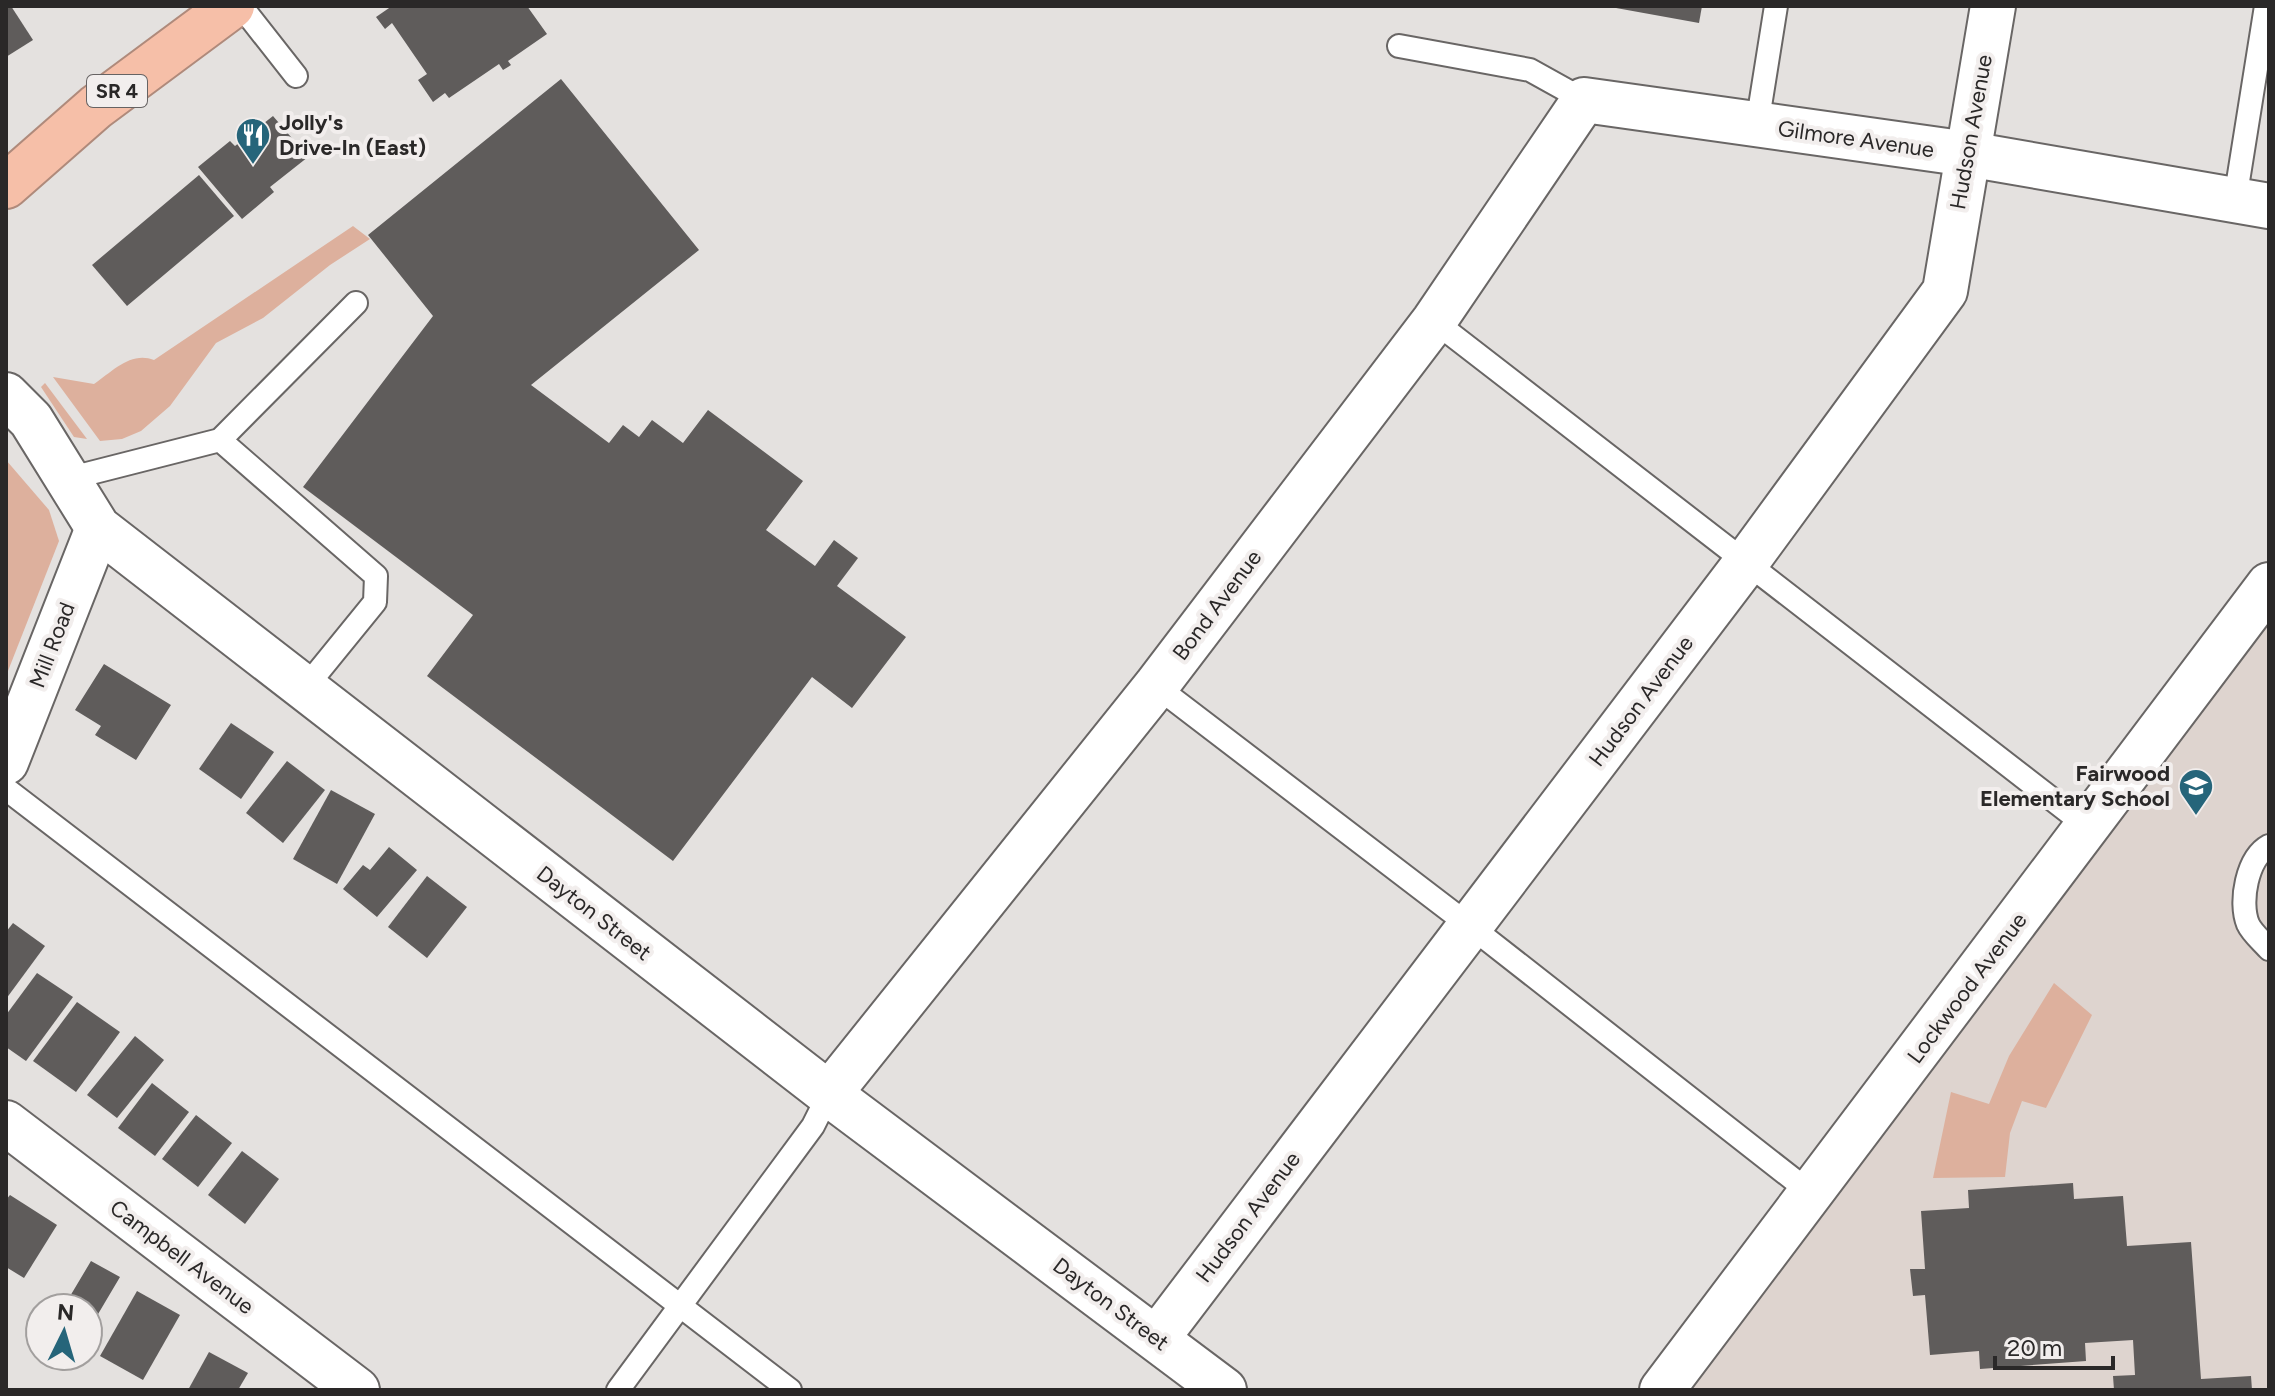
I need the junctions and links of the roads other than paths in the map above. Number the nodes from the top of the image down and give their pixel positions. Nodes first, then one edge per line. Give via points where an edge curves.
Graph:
1 (232, 6) edge
2 (241, 6) edge
3 (1776, 6) edge
4 (1993, 6) edge
5 (2266, 6) edge
6 (1399, 46) dead end
7 (296, 76) dead end
8 (1584, 100) junction
9 (1757, 125) junction
10 (1968, 154) junction
11 (6, 186) edge
12 (2252, 203) edge
13 (356, 303) dead end
14 (1434, 321) junction
15 (6, 395) edge
16 (220, 440) junction
17 (67, 479) junction
18 (98, 528) junction
19 (1745, 564) junction
20 (2269, 585) edge
21 (1156, 686) junction
22 (305, 688) junction
23 (6, 762) edge
24 (6, 789) edge
25 (2088, 827) junction
26 (2269, 846) edge
27 (1470, 926) junction
28 (2269, 949) edge
29 (829, 1094) junction
30 (6, 1123) edge
31 (1812, 1194) junction
32 (684, 1306) junction
33 (1157, 1338) junction
34 (357, 1390) edge
35 (618, 1390) edge
36 (790, 1390) edge
37 (1224, 1390) edge
38 (1662, 1390) edge

1 - 11 highway, SR 4 via 96,107
2 - 7 lane
3 - 9 lane
4 - 10 street, Hudson Avenue
5 - 12 lane
6 - 8 lane via 1530,70
8 - 9 street, Gilmore Avenue
8 - 14 street, Bond Avenue
9 - 10 street, Gilmore Avenue
10 - 12 street, Gilmore Avenue
10 - 19 street, Hudson Avenue via 1945,291
13 - 16 lane
14 - 19 lane
14 - 21 street, Bond Avenue
15 - 17 street, Dayton Street via 31,420
16 - 17 lane
16 - 22 lane via 376,576 375,602
17 - 18 street, Dayton Street
18 - 22 street, Dayton Street
18 - 23 street, Mill Road
19 - 25 lane
19 - 27 street, Hudson Avenue
20 - 25 street, Lockwood Avenue
21 - 27 lane
21 - 29 street, Bond Avenue
22 - 29 street, Dayton Street
24 - 32 lane
25 - 31 street, Lockwood Avenue
26 - 28 lane via 2249,875 2243,907 2249,927
27 - 31 lane
27 - 33 street, Hudson Avenue
29 - 32 lane via 813,1126
29 - 33 street, Dayton Street
30 - 34 street, Campbell Avenue
31 - 38 street, Lockwood Avenue
32 - 35 lane
32 - 36 lane
33 - 37 street, Dayton Street

